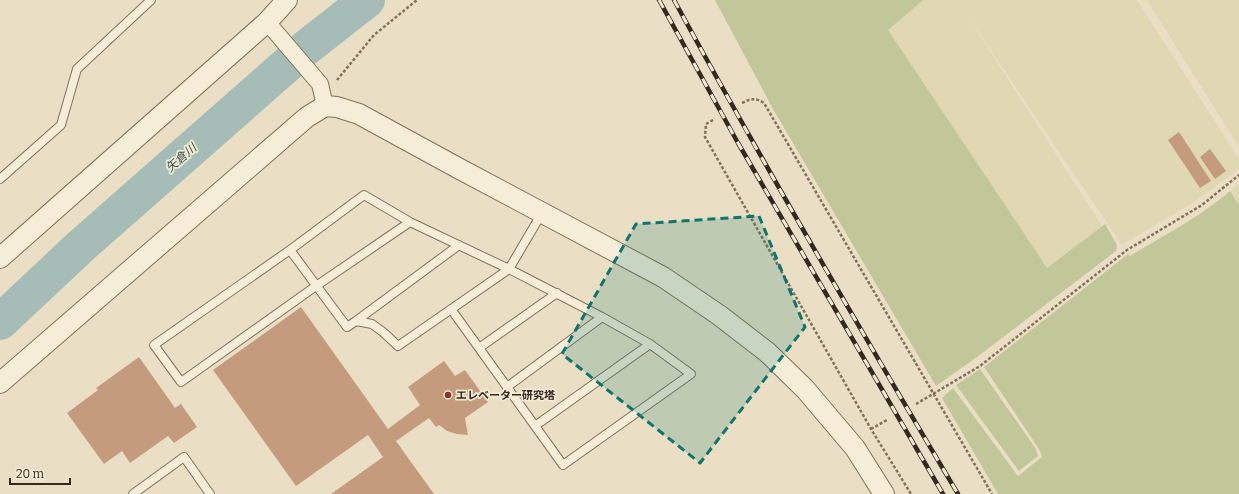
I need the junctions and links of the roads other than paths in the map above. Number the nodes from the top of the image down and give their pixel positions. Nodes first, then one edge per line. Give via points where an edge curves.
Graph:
1 (151, 0) edge
2 (287, 0) edge
3 (271, 26) junction
4 (325, 106) junction
5 (0, 179) edge
6 (542, 213) junction
7 (410, 222) junction
8 (459, 245) junction
9 (290, 250) junction
10 (0, 258) edge
11 (509, 269) junction
12 (316, 286) junction
13 (557, 293) junction
14 (451, 309) junction
15 (602, 317) junction
16 (356, 321) junction
17 (650, 344) junction
18 (479, 348) junction
19 (0, 383) edge
20 (507, 387) junction
21 (535, 426) junction
22 (133, 494) edge
23 (210, 494) edge
24 (884, 494) edge

1 - 5 lane via 77,69 61,125
2 - 3 street
3 - 4 street via 320,84
3 - 10 street
4 - 6 street via 359,114
4 - 19 street via 307,117
6 - 11 lane
6 - 24 street via 663,277 767,352 805,389 855,448
7 - 8 lane
7 - 9 lane via 364,195
7 - 12 lane
8 - 11 lane
8 - 16 lane
9 - 12 lane
9 - 12 lane via 154,345 181,382
11 - 13 lane
11 - 14 lane
12 - 16 lane via 347,327
13 - 15 lane
13 - 18 lane
14 - 16 lane via 398,346 372,324
14 - 18 lane
15 - 17 lane
15 - 20 lane
17 - 21 lane
17 - 21 lane via 691,374 563,465
18 - 20 lane
20 - 21 lane
22 - 23 lane via 184,457

